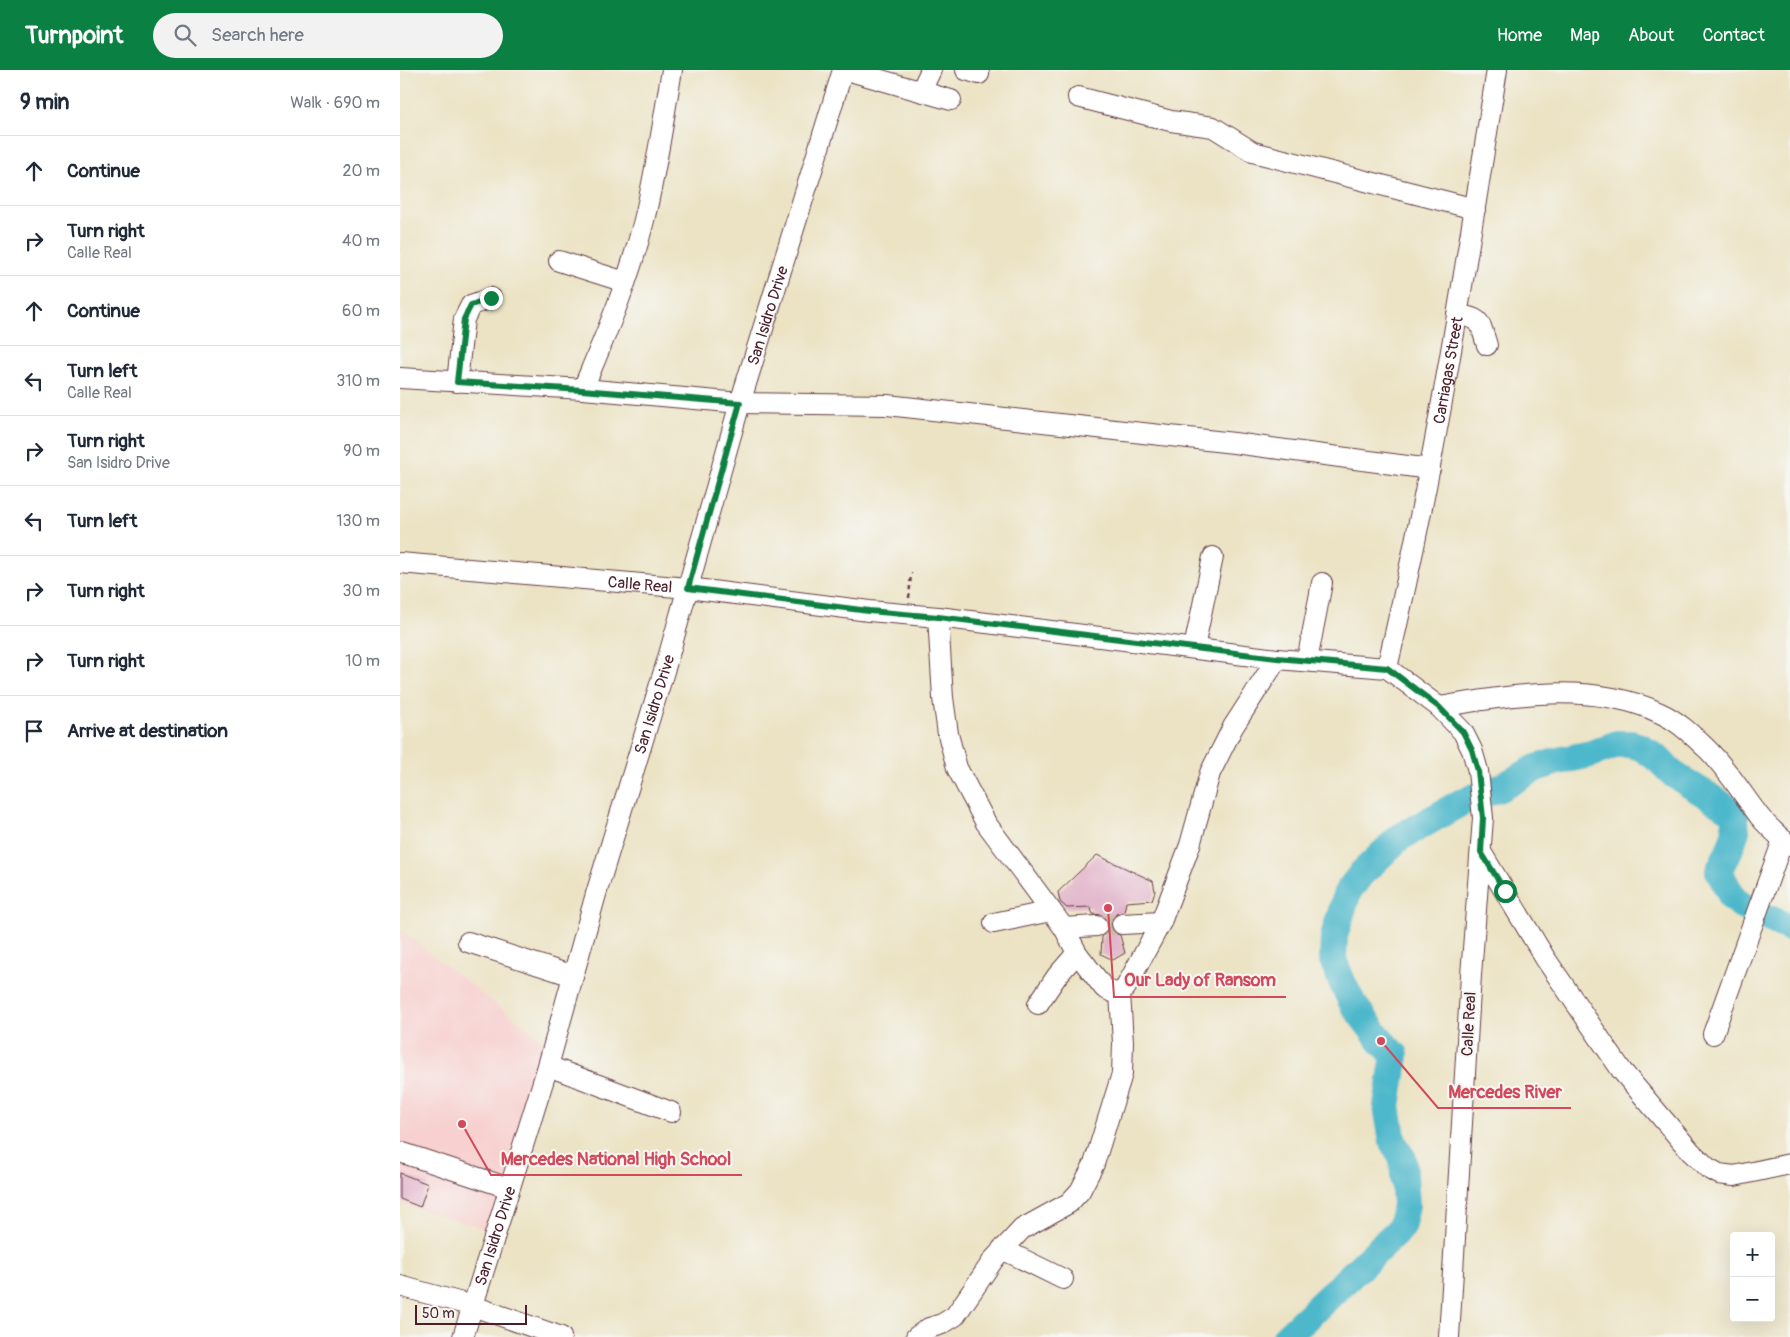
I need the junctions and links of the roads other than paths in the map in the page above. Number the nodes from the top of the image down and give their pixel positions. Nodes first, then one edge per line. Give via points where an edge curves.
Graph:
1 (672, 70) edge
2 (845, 70) edge
3 (931, 70) edge
4 (1497, 70) edge
5 (921, 91) junction
6 (1078, 97) dead end
7 (951, 100) dead end
8 (1475, 209) junction
9 (559, 261) dead end
10 (624, 282) junction
11 (491, 298) dead end
12 (1457, 315) junction
13 (1487, 345) dead end
14 (400, 378) edge
15 (457, 382) junction
16 (582, 390) junction
17 (740, 403) junction
18 (1430, 469) junction
19 (1213, 557) dead end
20 (400, 562) edge
21 (1322, 583) dead end
22 (688, 588) junction
23 (938, 617) junction
24 (1194, 648) junction
25 (1277, 658) junction
26 (1307, 661) junction
27 (1387, 668) junction
28 (1439, 707) junction
29 (1786, 843) edge
30 (1481, 852) junction
31 (1052, 911) junction
32 (1161, 922) junction
33 (994, 923) dead end
34 (1122, 924) tunnel mouth
35 (1097, 926) tunnel mouth
36 (1064, 928) junction
37 (468, 942) dead end
38 (1077, 953) junction
39 (573, 976) junction
40 (1120, 993) junction
41 (1038, 1004) dead end
42 (1713, 1034) dead end
43 (548, 1066) junction
44 (671, 1112) dead end
45 (400, 1152) edge
46 (1790, 1164) edge
47 (510, 1188) junction
48 (1002, 1249) junction
49 (1063, 1279) dead end
50 (400, 1286) edge
51 (473, 1306) junction
52 (463, 1337) edge
53 (560, 1337) edge
54 (916, 1337) edge
55 (1449, 1337) edge

1 - 10 street via 644,223
2 - 5 street
2 - 17 street, San Isidro Drive
3 - 5 street
4 - 8 street, Carriagas Street
5 - 7 street
6 - 8 street via 1171,121 1213,127 1253,152
8 - 12 street, Carriagas Street
9 - 10 street
10 - 16 street
11 - 15 street via 471,305 464,319
12 - 13 street via 1475,318 1479,322
12 - 18 street, Carriagas Street
14 - 15 street
15 - 16 street
16 - 17 street
17 - 18 street via 887,405 1234,443
17 - 22 street, San Isidro Drive
18 - 27 street, Carriagas Street
19 - 24 street
20 - 22 street, Calle Real
21 - 26 street
22 - 23 street, Calle Real
22 - 39 street, San Isidro Drive
23 - 24 street, Calle Real
23 - 31 street via 943,698 957,768 986,823
24 - 25 street, Calle Real
25 - 26 street, Calle Real
25 - 32 street via 1233,727 1210,773 1190,845
26 - 27 street, Calle Real
27 - 28 street, Calle Real
28 - 29 street via 1510,695 1603,695 1661,713 1707,748 1761,818
28 - 30 street, Calle Real via 1463,732 1472,750 1478,771 1483,818
29 - 42 street
30 - 46 street via 1545,958 1622,1071 1691,1152 1708,1168 1734,1176
30 - 55 street, Calle Real
31 - 33 street
31 - 36 street
32 - 34 street
32 - 40 street
35 - 36 street
36 - 38 street
37 - 39 street
38 - 40 street via 1104,988
38 - 41 street via 1056,976
39 - 43 street, San Isidro Drive
40 - 48 street via 1122,1074 1094,1164 1080,1191 1069,1202 1022,1229
43 - 44 street
43 - 47 street, San Isidro Drive
45 - 47 street
47 - 51 street, San Isidro Drive
48 - 49 street
48 - 54 street via 955,1316
50 - 51 street
51 - 52 street, San Isidro Drive
51 - 53 street

